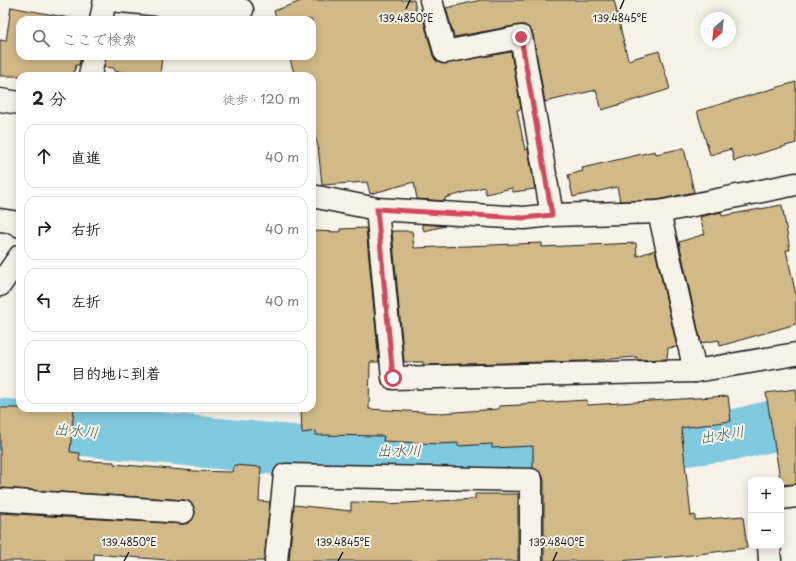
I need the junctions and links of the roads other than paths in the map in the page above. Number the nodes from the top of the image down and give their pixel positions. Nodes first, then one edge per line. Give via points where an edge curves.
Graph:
1 (105, 0) edge
2 (110, 0) edge
3 (431, 0) edge
4 (242, 10) dead end
5 (102, 16) edge
6 (93, 60) edge
7 (91, 72) edge
8 (0, 100) edge
9 (16, 102) edge
10 (796, 184) edge
11 (316, 197) edge
12 (377, 209) junction
13 (659, 212) junction
14 (552, 215) junction
15 (0, 220) edge
16 (16, 224) edge
17 (16, 262) edge
18 (0, 285) edge
19 (796, 354) edge
20 (695, 370) junction
21 (796, 496) edge
22 (784, 498) edge
23 (0, 500) edge
24 (183, 512) dead end
25 (769, 549) edge
26 (276, 561) edge
27 (531, 561) edge
28 (770, 561) edge

1 - 5 street
2 - 4 street
3 - 14 street via 445,52 521,37
6 - 7 street
8 - 9 street
10 - 13 street
11 - 12 street
12 - 14 street via 524,218
12 - 20 street via 393,378
13 - 14 street
13 - 20 street
15 - 16 street
17 - 18 street
19 - 20 street
21 - 22 street
23 - 24 street
25 - 28 street
26 - 27 street via 284,475 531,480

